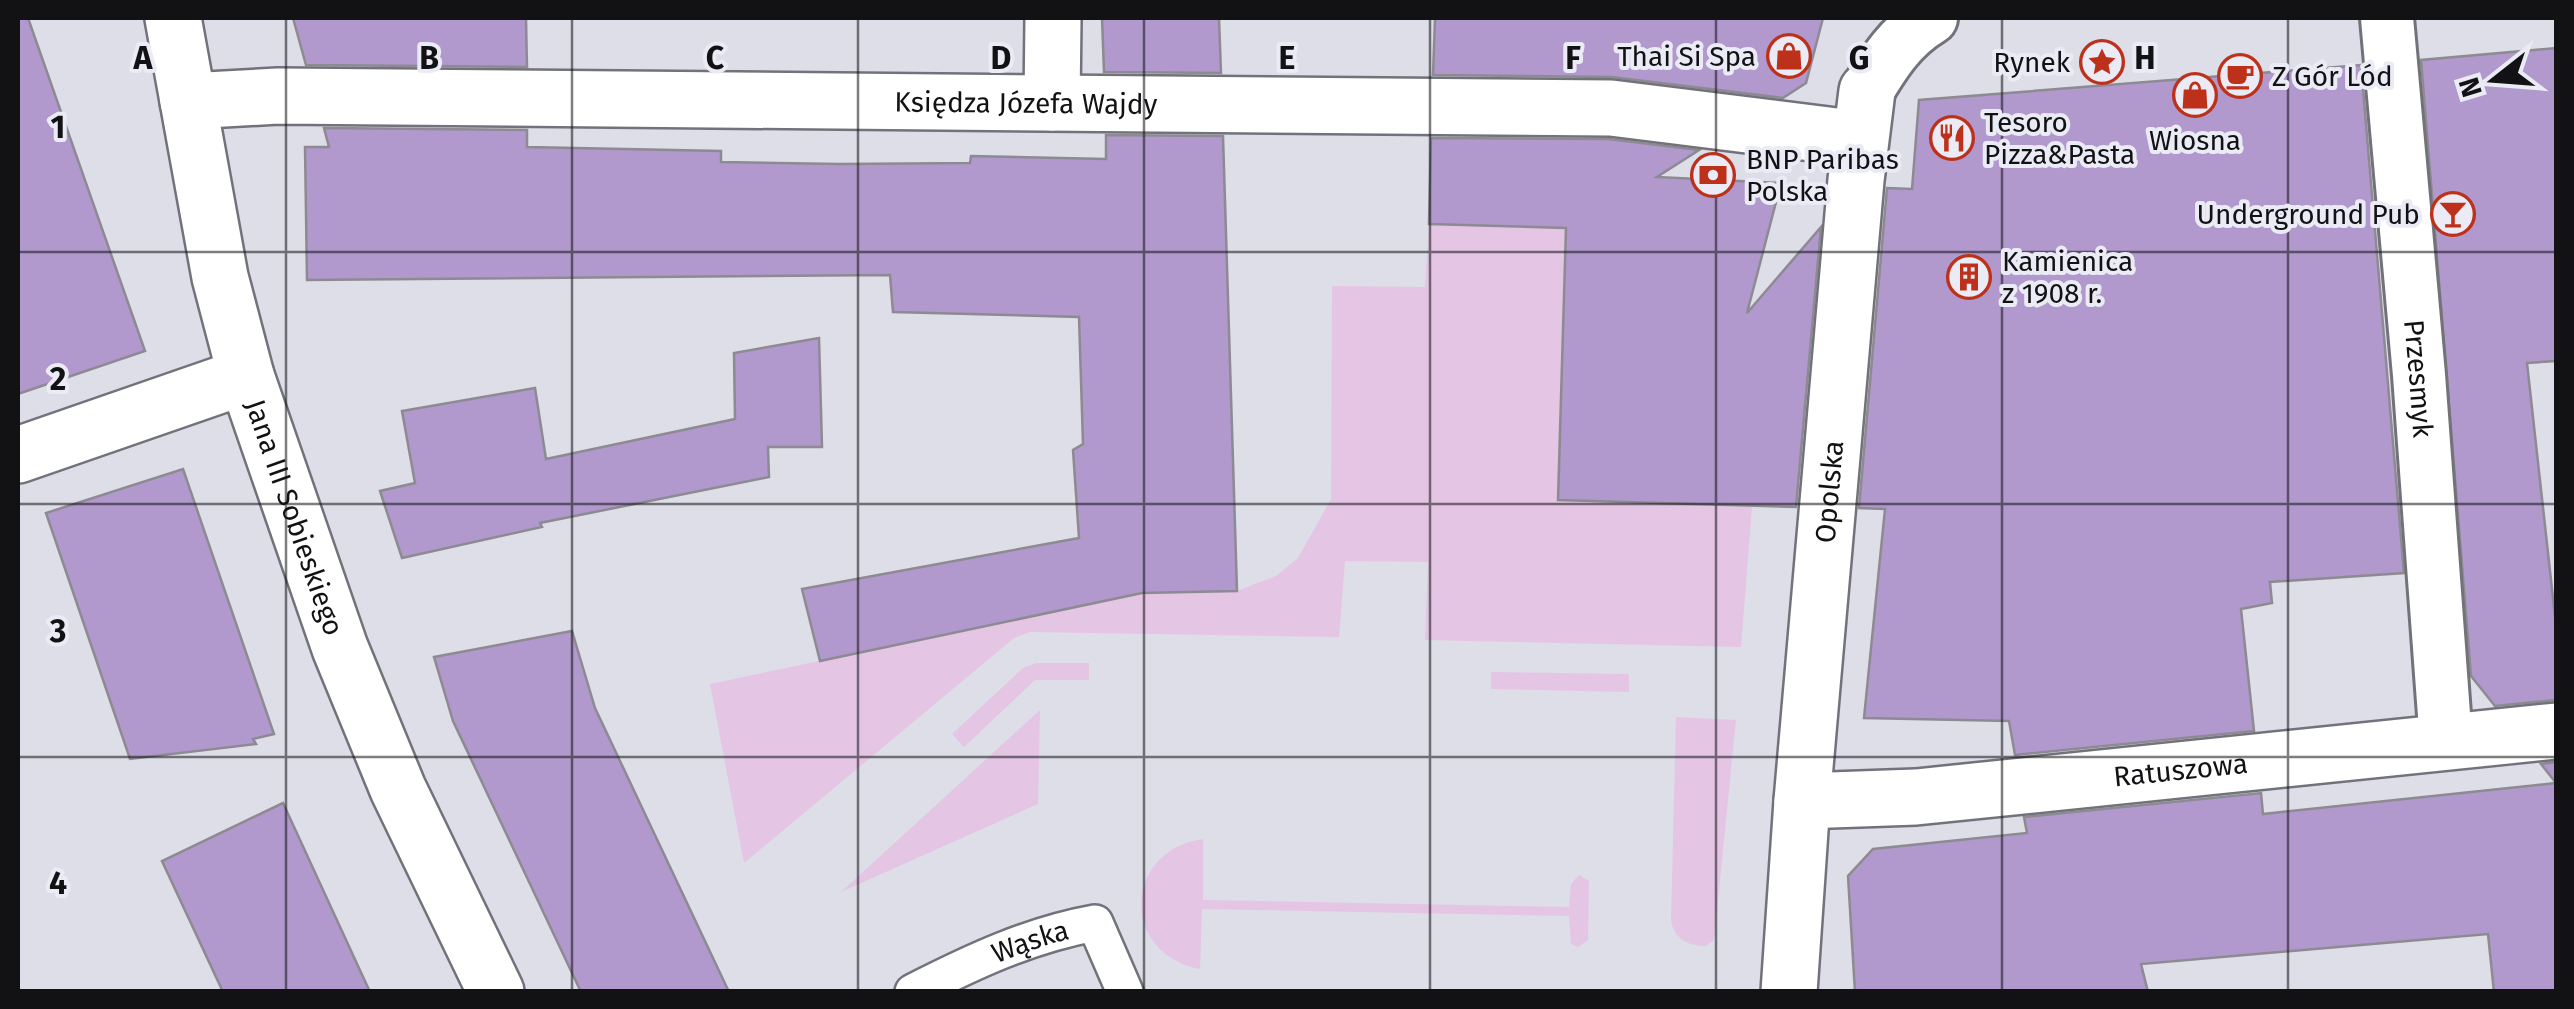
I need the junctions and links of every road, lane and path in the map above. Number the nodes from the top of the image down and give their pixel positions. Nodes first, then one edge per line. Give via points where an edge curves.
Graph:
1 (173, 18) edge
2 (1053, 18) edge
3 (1931, 18) edge
4 (2388, 18) edge
5 (188, 102) junction
6 (1052, 103) junction
7 (1864, 115) junction
8 (246, 376) junction
9 (18, 455) edge
10 (2556, 732) edge
11 (2446, 742) junction
12 (1802, 801) junction
13 (496, 992) edge
14 (913, 992) edge
15 (1125, 992) edge
16 (1789, 992) edge

1 - 5 street, Jana III Sobieskiego
2 - 6 street
3 - 7 street, Opolska via 1890,53
4 - 11 street, Przesmyk
5 - 6 street, Księdza Józefa Wajdy via 278,96
5 - 8 street, Jana III Sobieskiego
6 - 7 street, Księdza Józefa Wajdy
7 - 12 street, Opolska
8 - 9 street
8 - 13 street, Jana III Sobieskiego via 340,648 398,789
10 - 11 street, Ratuszowa
11 - 12 street, Ratuszowa via 1935,795
12 - 16 street, Opolska
14 - 15 lane, Wąska via 982,957 1094,923

